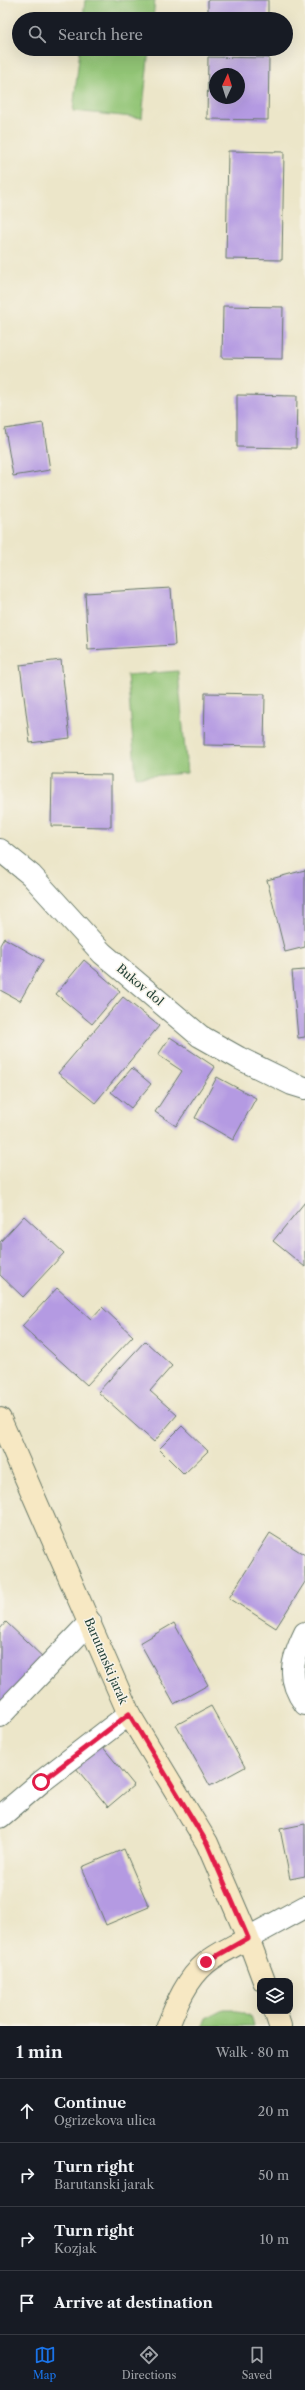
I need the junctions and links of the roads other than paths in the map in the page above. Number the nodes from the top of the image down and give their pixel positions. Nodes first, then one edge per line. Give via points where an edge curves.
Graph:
1 (0, 850) edge
2 (305, 1088) edge
3 (0, 1419) edge
4 (90, 1622) junction
5 (305, 1633) edge
6 (305, 1704) edge
7 (129, 1714) junction
8 (0, 1716) edge
9 (0, 1818) edge
10 (305, 1907) edge
11 (248, 1938) junction
12 (263, 1978) edge
13 (275, 2014) edge
14 (168, 2026) edge
15 (280, 2026) edge

1 - 2 street, Bukov dol via 31,875 102,953 200,1036 292,1084
3 - 4 street, Barutanski jarak
4 - 7 street, Barutanski jarak
4 - 8 street
5 - 6 street via 295,1653 292,1669 293,1681
7 - 9 street via 41,1782
7 - 11 street, Barutanski jarak via 207,1843
10 - 11 street
11 - 12 street, Barutanski jarak
11 - 14 street via 206,1962 192,1978
13 - 15 street

